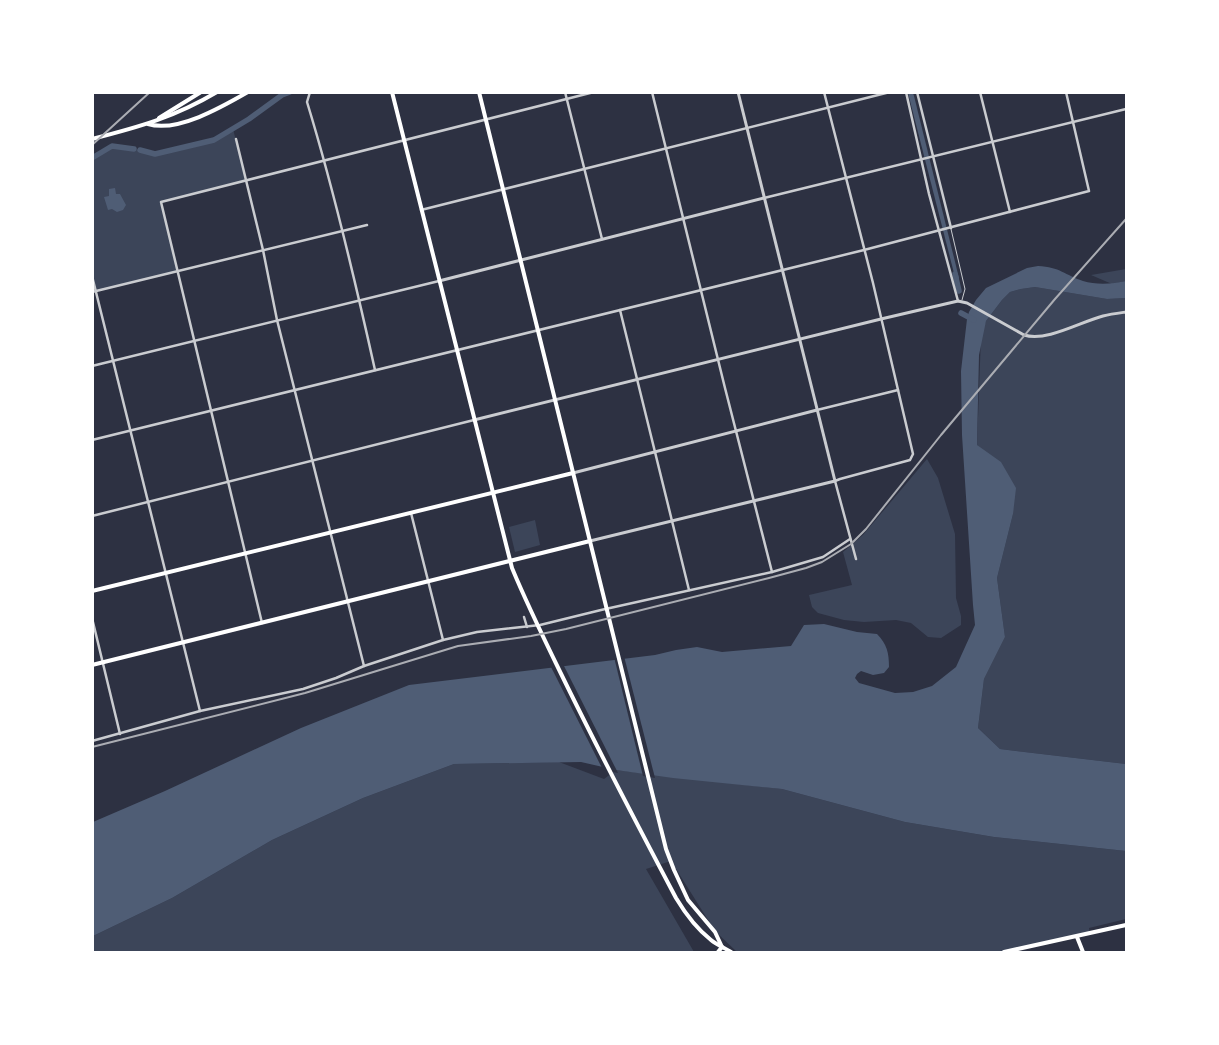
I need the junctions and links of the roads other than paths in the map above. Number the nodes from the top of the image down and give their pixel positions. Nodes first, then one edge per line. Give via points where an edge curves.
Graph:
1 (201, 92) edge
2 (217, 92) edge
3 (248, 92) edge
4 (392, 92) edge
5 (479, 92) edge
6 (565, 92) edge
7 (594, 92) edge
8 (652, 92) edge
9 (738, 92) edge
10 (824, 92) edge
11 (890, 92) edge
12 (906, 92) edge
13 (917, 92) edge
14 (980, 92) edge
15 (1066, 92) edge
16 (310, 93) edge
17 (567, 99) junction
18 (828, 108) junction
19 (1126, 110) edge
20 (486, 119) junction
21 (1073, 122) junction
22 (148, 124) junction
23 (747, 129) junction
24 (92, 139) edge
25 (236, 139) dead end
26 (404, 140) junction
27 (992, 141) junction
28 (666, 149) junction
29 (932, 156) junction
30 (923, 159) junction
31 (325, 160) junction
32 (584, 170) junction
33 (846, 178) junction
34 (246, 180) junction
35 (503, 190) junction
36 (764, 198) junction
37 (421, 210) junction
38 (1010, 212) junction
39 (683, 219) junction
40 (367, 225) dead end
41 (950, 228) junction
42 (343, 230) junction
43 (940, 230) junction
44 (602, 239) junction
45 (263, 250) junction
46 (864, 250) junction
47 (520, 259) junction
48 (782, 270) junction
49 (178, 272) junction
50 (92, 276) edge
51 (439, 280) junction
52 (701, 290) junction
53 (94, 292) edge
54 (360, 300) junction
55 (960, 301) junction
56 (620, 310) junction
57 (1126, 312) edge
58 (881, 319) junction
59 (277, 320) junction
60 (538, 330) junction
61 (193, 340) junction
62 (799, 340) junction
63 (456, 350) junction
64 (718, 360) junction
65 (113, 361) junction
66 (92, 366) edge
67 (374, 370) junction
68 (638, 379) junction
69 (295, 390) junction
70 (898, 390) junction
71 (555, 400) junction
72 (211, 410) junction
73 (817, 410) junction
74 (474, 420) junction
75 (130, 430) junction
76 (736, 431) junction
77 (92, 440) edge
78 (656, 452) junction
79 (313, 461) junction
80 (573, 472) junction
81 (835, 481) junction
82 (228, 482) junction
83 (492, 494) junction
84 (148, 501) junction
85 (754, 501) junction
86 (411, 514) junction
87 (92, 516) edge
88 (673, 521) junction
89 (331, 533) junction
90 (850, 539) junction
91 (590, 541) junction
92 (245, 555) junction
93 (856, 559) dead end
94 (510, 561) junction
95 (772, 572) junction
96 (166, 573) junction
97 (428, 581) junction
98 (689, 590) junction
99 (92, 591) edge
100 (348, 601) junction
101 (524, 617) dead end
102 (92, 618) edge
103 (262, 623) junction
104 (527, 627) junction
105 (443, 640) junction
106 (182, 642) junction
107 (104, 662) junction
108 (92, 665) edge
109 (364, 666) junction
110 (200, 711) junction
111 (120, 734) junction
112 (92, 741) edge
113 (1126, 925) edge
114 (1077, 937) junction
115 (722, 947) junction
116 (718, 952) edge
117 (731, 952) edge
118 (1004, 952) edge
119 (1083, 952) edge

1 - 22 main road
2 - 22 main road via 176,114
3 - 22 main road via 195,118 158,127
4 - 26 main road
5 - 20 main road
6 - 17 street
7 - 17 street
8 - 28 street
9 - 23 street
10 - 18 street
11 - 18 street
12 - 30 street
13 - 29 street
14 - 27 street
15 - 21 street
16 - 31 street via 308,102
17 - 20 street
17 - 32 street
18 - 23 street
18 - 33 street
19 - 21 street
20 - 26 street
20 - 35 main road
21 - 27 street
21 - 38 street via 1089,191
22 - 24 main road
23 - 28 street
23 - 36 street
25 - 34 street
26 - 31 street
26 - 37 main road
27 - 29 street
27 - 38 street
28 - 32 street
28 - 39 street
29 - 30 street
29 - 41 street
30 - 33 street
30 - 43 street
31 - 34 street
31 - 42 street
32 - 35 street
32 - 44 street
33 - 36 street
33 - 46 street
34 - 45 street
34 - 49 street via 161,202
35 - 37 street
35 - 47 main road
36 - 39 street
36 - 48 street
37 - 51 main road
38 - 41 street
39 - 44 street
39 - 52 street
40 - 42 street
41 - 43 street
41 - 55 lane via 965,289
42 - 45 street
42 - 54 street
43 - 46 street
43 - 55 street
44 - 47 street
45 - 49 street
45 - 59 street
46 - 48 street
46 - 58 street
47 - 51 street
47 - 60 main road
48 - 52 street
48 - 62 street
49 - 53 street
49 - 61 street
50 - 53 street
51 - 54 street
51 - 63 main road
52 - 56 street
52 - 64 street
53 - 65 street
54 - 59 street
54 - 67 street
55 - 57 street via 1024,335 1035,337 1104,315
55 - 58 street
56 - 60 street
56 - 68 street
58 - 62 street
58 - 70 street
59 - 61 street
59 - 69 street
60 - 63 street
60 - 71 main road
61 - 65 street
61 - 72 street
62 - 64 street
62 - 73 street
63 - 67 street
63 - 74 main road
64 - 68 street
64 - 76 street
65 - 66 street
65 - 75 street
67 - 69 street
68 - 71 street
68 - 78 street
69 - 72 street
69 - 79 street
70 - 73 street
70 - 81 street via 913,458
71 - 74 street
71 - 80 main road
72 - 75 street
72 - 82 street
73 - 76 street
73 - 81 street
74 - 79 street
74 - 83 main road
75 - 77 street
75 - 84 street
76 - 78 street
76 - 85 street
78 - 80 street
78 - 88 street
79 - 82 street
79 - 89 street
80 - 83 main road
80 - 91 main road
81 - 85 street
81 - 90 street
82 - 84 street
82 - 92 street
83 - 86 main road
83 - 94 main road
84 - 87 street
84 - 96 street
85 - 88 street
85 - 95 street
86 - 89 main road
86 - 97 street
88 - 91 street
88 - 98 street
89 - 92 main road
89 - 100 street
90 - 93 street
90 - 95 street via 823,556
91 - 94 main road
91 - 115 main road via 666,849 688,900 715,932
92 - 96 main road
92 - 103 street
94 - 97 main road
94 - 115 main road via 582,717 683,909 701,931
95 - 98 street
96 - 99 main road
96 - 106 street
97 - 100 main road
97 - 105 street
98 - 104 street
100 - 103 main road
100 - 109 street
101 - 104 street
102 - 107 street
103 - 106 main road
104 - 105 street via 477,632
105 - 109 street
106 - 107 main road
106 - 110 street
107 - 108 main road
107 - 111 street
109 - 110 street via 303,689
110 - 111 street
111 - 112 street
113 - 114 main road
114 - 118 main road
114 - 119 main road
115 - 116 main road
115 - 117 main road

